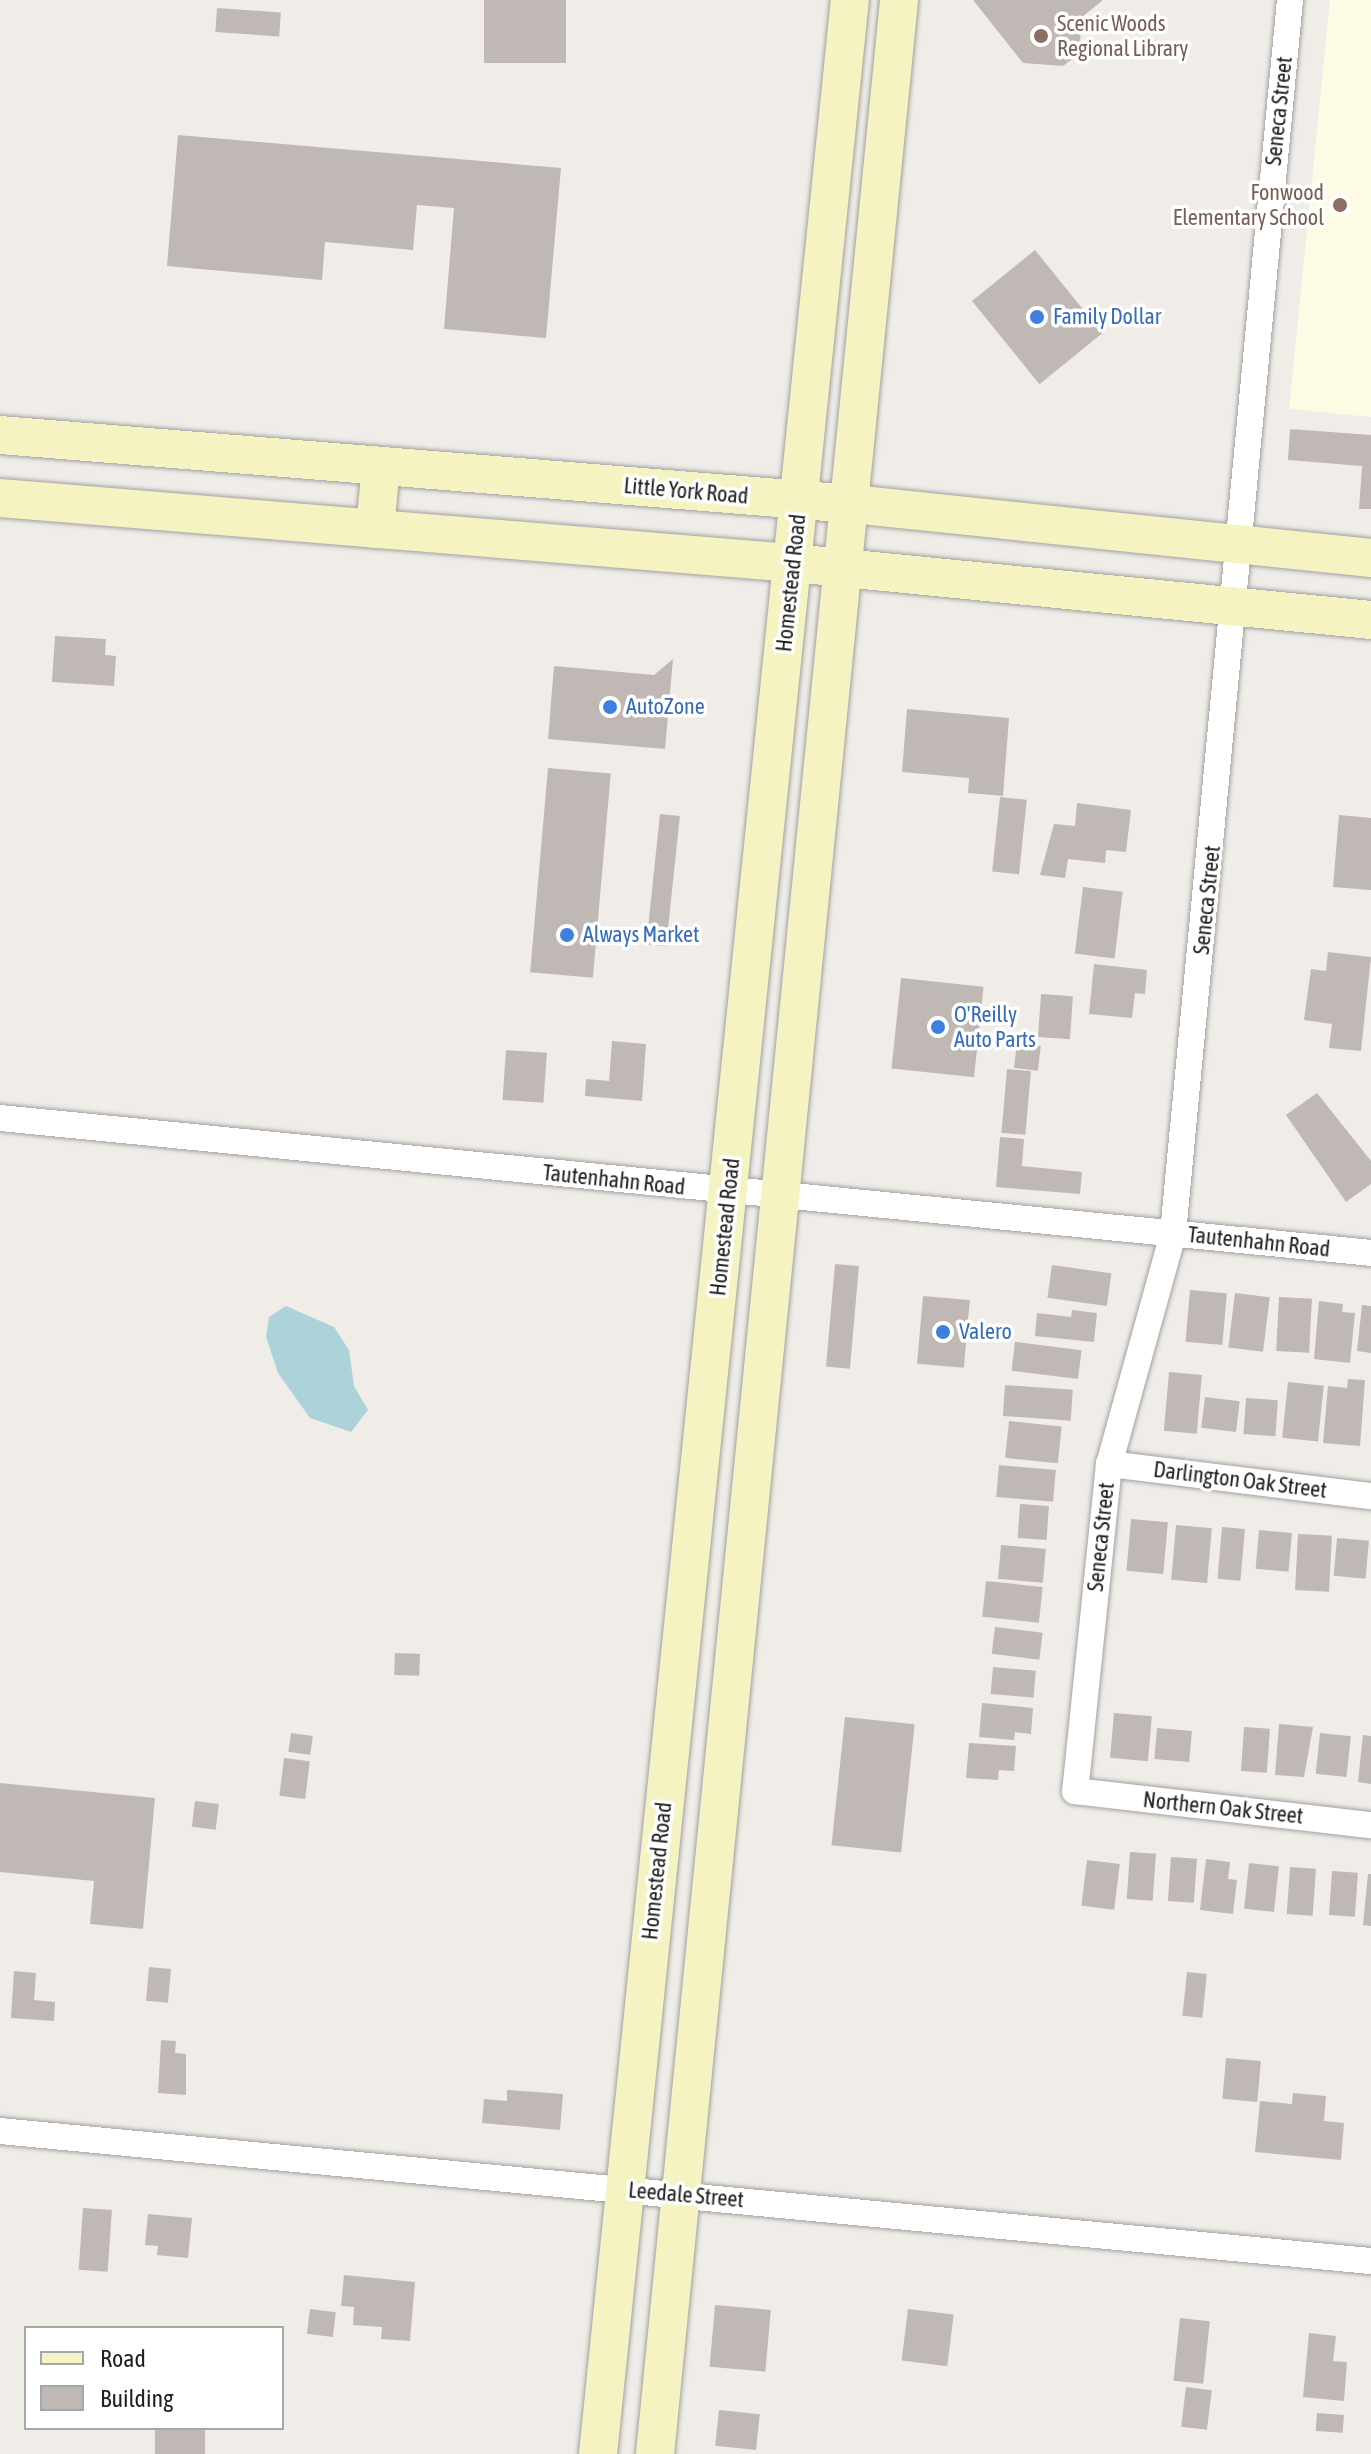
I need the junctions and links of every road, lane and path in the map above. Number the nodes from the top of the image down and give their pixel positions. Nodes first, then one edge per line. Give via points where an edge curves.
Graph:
1 (850, 0) edge
2 (899, 0) edge
3 (1290, 0) edge
4 (847, 44) junction
5 (894, 50) junction
6 (0, 435) edge
7 (381, 466) junction
8 (0, 498) edge
9 (800, 501) junction
10 (852, 504) junction
11 (375, 529) junction
12 (1236, 547) junction
13 (1371, 558) edge
14 (793, 563) junction
15 (841, 568) junction
16 (1237, 608) junction
17 (1371, 620) edge
18 (0, 1118) edge
19 (729, 1192) junction
20 (780, 1197) junction
21 (1173, 1234) junction
22 (1371, 1253) edge
23 (1109, 1464) junction
24 (1371, 1496) edge
25 (677, 1691) junction
26 (733, 1699) junction
27 (1075, 1791) joint
28 (1371, 1825) edge
29 (0, 2131) edge
30 (621, 2189) junction
31 (679, 2194) junction
32 (1371, 2261) edge
33 (598, 2454) edge
34 (655, 2454) edge

1 - 4 main road, Homestead Road
2 - 5 main road
3 - 12 street, Seneca Street
4 - 5 main road
4 - 9 main road, Homestead Road
5 - 10 main road
6 - 7 main road, Little York Road
7 - 9 main road, Little York Road
7 - 11 main road
8 - 11 main road
9 - 10 main road, Little York Road
9 - 14 main road, Homestead Road
10 - 12 main road, Little York Road
10 - 15 main road
11 - 14 main road
12 - 13 main road, Little York Road
12 - 16 street, Seneca Street
14 - 15 main road
14 - 19 main road, Homestead Road
15 - 16 main road
15 - 20 main road
16 - 17 main road
16 - 21 street, Seneca Street
18 - 19 street, Tautenhahn Road
19 - 20 street, Tautenhahn Road
19 - 25 main road, Homestead Road
20 - 21 street, Tautenhahn Road
20 - 26 main road
21 - 22 street, Tautenhahn Road
21 - 23 street, Seneca Street
23 - 24 street, Darlington Oak Street
23 - 27 street, Seneca Street
25 - 26 main road
25 - 30 main road, Homestead Road
26 - 31 main road
27 - 28 street, Northern Oak Street
29 - 30 street, Leedale Street
30 - 31 street, Leedale Street
30 - 33 main road, Homestead Road
31 - 32 street, Leedale Street
31 - 34 main road

